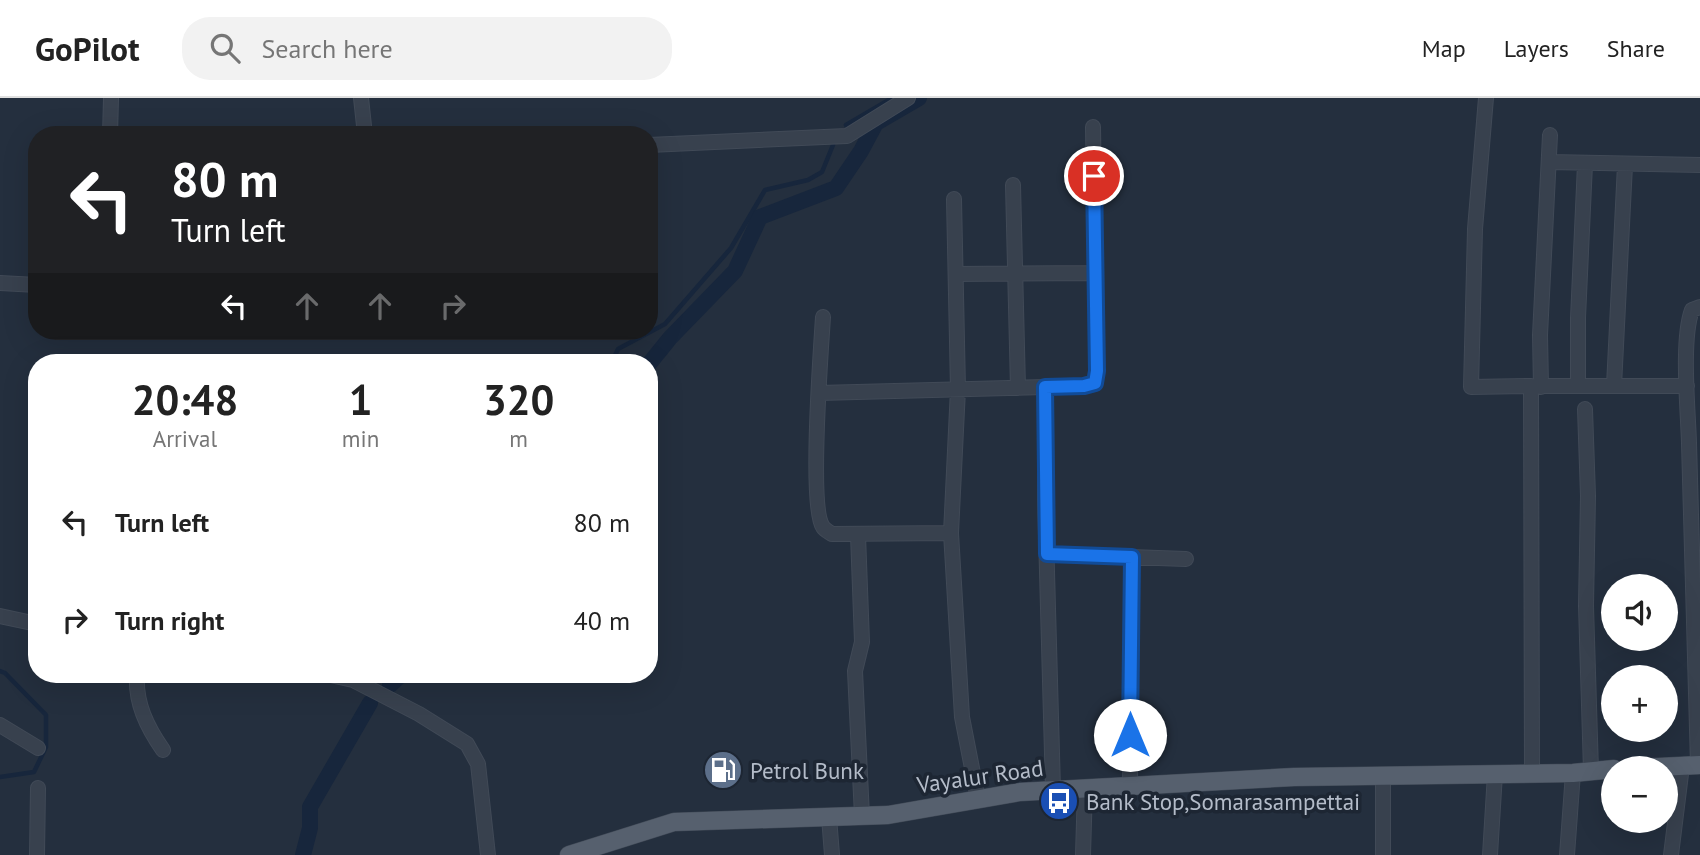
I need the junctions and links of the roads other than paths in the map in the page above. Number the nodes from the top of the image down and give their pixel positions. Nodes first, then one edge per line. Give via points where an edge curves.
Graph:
1 (111, 98) edge
2 (360, 98) edge
3 (908, 98) edge
4 (1486, 98) edge
5 (110, 126) edge
6 (364, 126) edge
7 (1093, 127) dead end
8 (1550, 135) dead end
9 (658, 145) edge
10 (1550, 162) junction
11 (1585, 164) junction
12 (1625, 164) junction
13 (1700, 165) edge
14 (1013, 185) dead end
15 (954, 200) dead end
16 (1015, 273) junction
17 (1096, 273) junction
18 (956, 274) junction
19 (0, 283) edge
20 (28, 285) edge
21 (1700, 307) edge
22 (823, 317) dead end
23 (1578, 385) junction
24 (1536, 386) junction
25 (1614, 386) junction
26 (1687, 386) junction
27 (1045, 387) junction
28 (1018, 388) junction
29 (958, 389) junction
30 (819, 393) junction
31 (1585, 409) dead end
32 (951, 533) junction
33 (858, 535) junction
34 (1047, 554) junction
35 (1132, 557) junction
36 (1186, 559) dead end
37 (0, 616) edge
38 (28, 622) edge
39 (137, 683) edge
40 (359, 683) edge
41 (0, 725) edge
42 (38, 748) dead end
43 (163, 750) dead end
44 (1693, 765) edge
45 (1601, 770) edge
46 (1532, 772) junction
47 (1582, 772) junction
48 (1495, 774) junction
49 (1383, 776) junction
50 (1130, 786) junction
51 (38, 788) dead end
52 (1085, 788) junction
53 (1054, 790) junction
54 (978, 799) junction
55 (862, 816) junction
56 (829, 817) junction
57 (37, 855) edge
58 (488, 855) edge
59 (569, 855) edge
60 (832, 855) edge
61 (1083, 855) edge
62 (1383, 855) edge
63 (1490, 855) edge
64 (1567, 855) edge
65 (1671, 855) edge

1 - 5 street
2 - 6 street
3 - 9 street via 847,136
4 - 24 street via 1475,229 1471,387
7 - 17 street
8 - 10 street
10 - 11 street
10 - 24 street
11 - 12 street
11 - 23 street
12 - 13 street
12 - 25 street
14 - 16 street
15 - 18 street
16 - 17 street
16 - 18 street
16 - 28 street
17 - 27 street via 1095,383
18 - 29 street
19 - 20 street
21 - 26 street via 1692,310 1688,322
22 - 30 street
23 - 24 street
23 - 25 street
24 - 46 street
25 - 26 street
26 - 44 street via 1695,576
27 - 28 street
27 - 34 street
28 - 29 street
29 - 30 street
29 - 32 street
30 - 33 street via 818,512 823,527 832,534
31 - 47 street via 1588,496
32 - 33 street
32 - 54 street via 962,717
33 - 55 street via 862,642 855,671
34 - 35 street
34 - 53 street
35 - 36 street
35 - 50 street
37 - 38 street
39 - 43 street via 140,708
40 - 58 street via 467,744 478,764
41 - 42 street
44 - 65 street
45 - 47 main road, Vayalur Road
46 - 47 main road, Vayalur Road
46 - 48 main road, Vayalur Road
47 - 64 street
48 - 49 main road, Vayalur Road
48 - 63 street
49 - 50 main road, Vayalur Road
49 - 62 street
50 - 52 main road, Vayalur Road
51 - 57 street
52 - 53 main road, Vayalur Road
52 - 61 street
53 - 54 main road, Vayalur Road
54 - 55 main road, Vayalur Road
55 - 56 main road, Vayalur Road
56 - 59 main road, Vayalur Road via 674,822
56 - 60 street

